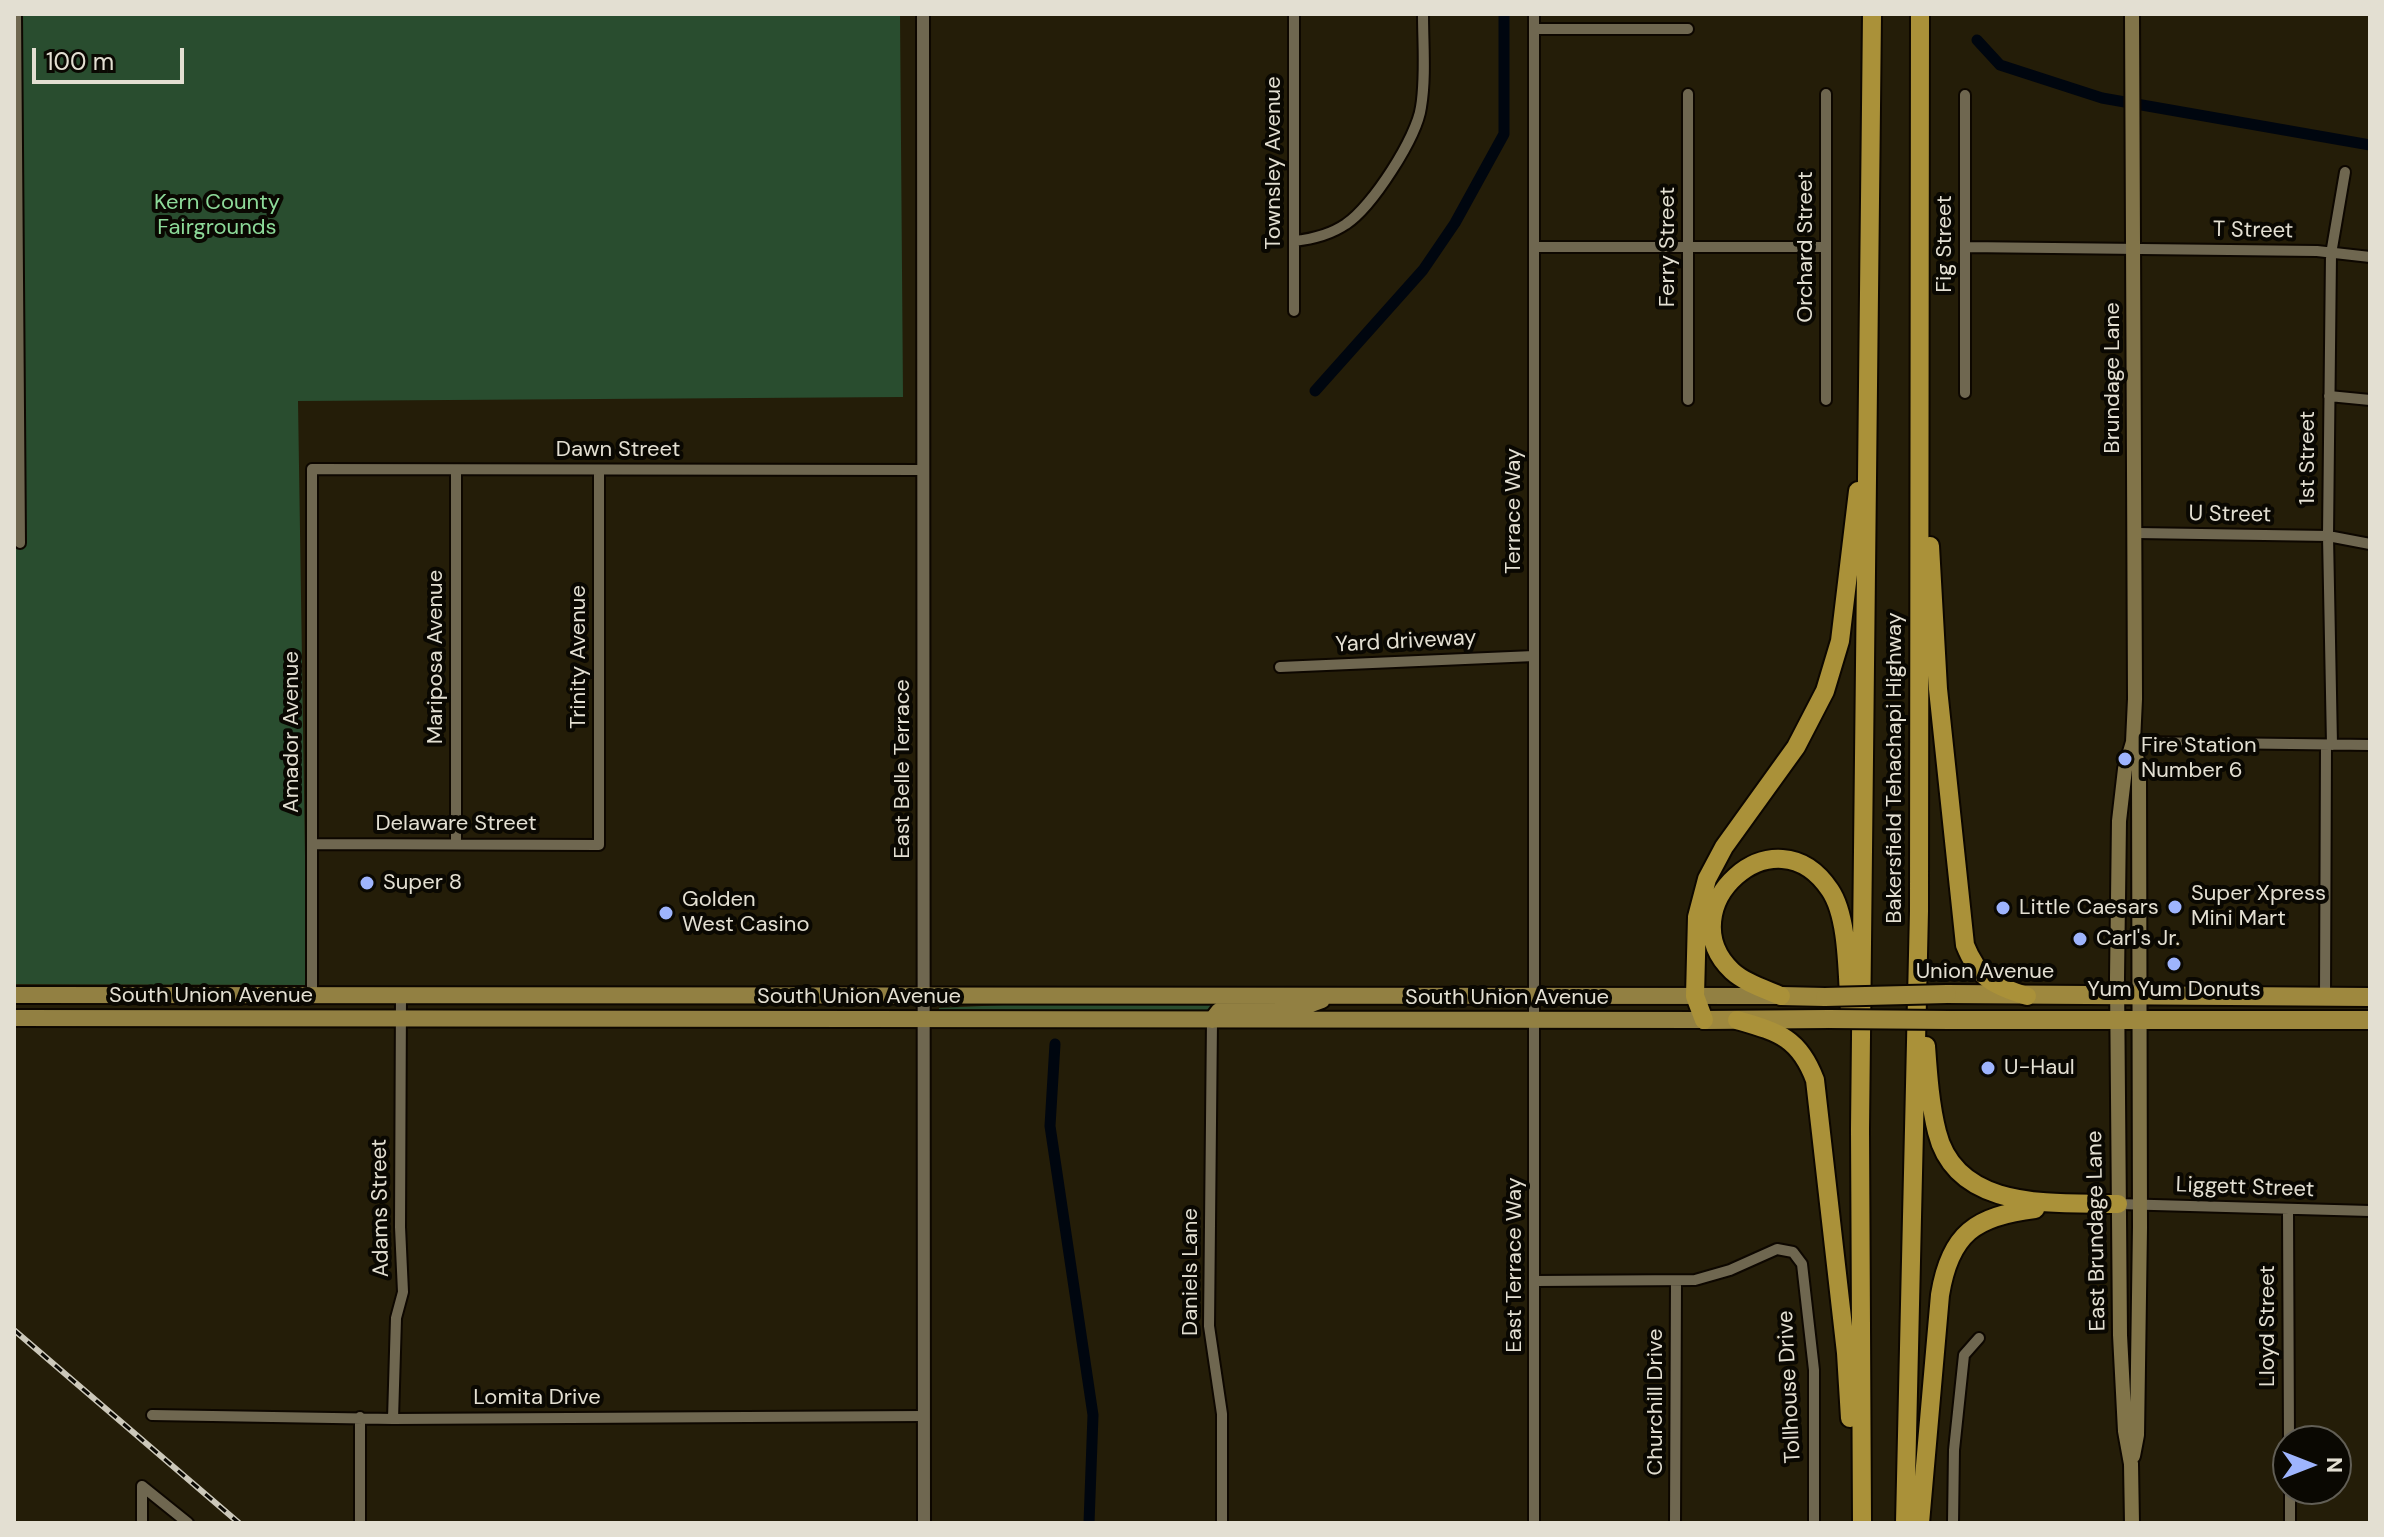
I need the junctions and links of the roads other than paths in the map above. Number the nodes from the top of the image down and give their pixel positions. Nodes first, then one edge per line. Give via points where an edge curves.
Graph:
1 (16, 14) edge
2 (923, 14) edge
3 (1294, 14) edge
4 (1423, 14) edge
5 (1534, 14) edge
6 (1872, 14) edge
7 (1920, 14) edge
8 (2132, 14) edge
9 (1534, 29) junction
10 (1688, 29) dead end
11 (1688, 94) dead end
12 (1826, 94) dead end
13 (1965, 95) dead end
14 (2345, 172) dead end
15 (1294, 241) junction
16 (1534, 247) junction
17 (1688, 247) junction
18 (1826, 247) junction
19 (1965, 247) junction
20 (2135, 251) junction
21 (2331, 254) junction
22 (2370, 257) edge
23 (1294, 311) dead end
24 (1870, 393) junction
25 (1965, 393) dead end
26 (2329, 396) junction
27 (1688, 400) dead end
28 (1826, 400) dead end
29 (1920, 400) junction
30 (2370, 400) edge
31 (312, 469) joint
32 (456, 470) junction
33 (599, 470) junction
34 (923, 470) junction
35 (2137, 533) junction
36 (2328, 536) junction
37 (20, 543) dead end
38 (2370, 544) edge
39 (1534, 656) junction
40 (1280, 667) dead end
41 (2133, 742) junction
42 (2329, 745) junction
43 (2370, 745) edge
44 (313, 844) junction
45 (456, 844) junction
46 (599, 845) joint
47 (1919, 911) junction
48 (14, 995) edge
49 (312, 995) junction
50 (401, 995) junction
51 (924, 995) junction
52 (1331, 996) junction
53 (1695, 996) junction
54 (1781, 996) junction
55 (2027, 996) junction
56 (2117, 996) junction
57 (2138, 996) junction
58 (2325, 997) junction
59 (2370, 997) edge
60 (1535, 1008) junction
61 (14, 1018) edge
62 (401, 1018) junction
63 (924, 1019) junction
64 (1212, 1020) junction
65 (1704, 1020) junction
66 (1737, 1020) junction
67 (2370, 1020) edge
68 (2117, 1021) junction
69 (2139, 1021) junction
70 (1860, 1129) junction
71 (2057, 1203) junction
72 (2118, 1204) junction
73 (2140, 1205) junction
74 (2288, 1210) junction
75 (2370, 1211) edge
76 (1535, 1281) junction
77 (1676, 1281) junction
78 (1979, 1338) dead end
79 (152, 1415) dead end
80 (924, 1416) junction
81 (360, 1417) junction
82 (393, 1419) junction
83 (2289, 1425) edge
84 (2131, 1464) junction
85 (142, 1523) edge
86 (188, 1523) edge
87 (360, 1523) edge
88 (924, 1523) edge
89 (1222, 1523) edge
90 (1534, 1523) edge
91 (1675, 1523) edge
92 (1814, 1523) edge
93 (1860, 1523) edge
94 (1905, 1523) edge
95 (1920, 1523) edge
96 (1953, 1523) edge
97 (2132, 1523) edge

1 - 37 street
2 - 34 street, East Belle Terrace
3 - 15 street, Townsley Avenue
4 - 15 street via 1421,109 1411,138 1360,213 1334,232
5 - 9 street, Terrace Way
6 - 24 highway, Bakersfield Tehachapi Highway
7 - 29 highway, Bakersfield Tehachapi Highway
8 - 20 main road, Brundage Lane
9 - 10 street
9 - 16 street, Terrace Way
11 - 17 street, Ferry Street
12 - 18 street, Orchard Street
13 - 19 street, Fig Street
14 - 21 street, 1st Street
15 - 23 street, Townsley Avenue
16 - 17 street
16 - 39 street, Terrace Way
17 - 18 street
17 - 27 street, Ferry Street
18 - 28 street, Orchard Street
19 - 20 street, T Street
19 - 25 street, Fig Street
20 - 21 street, T Street
20 - 35 main road, Brundage Lane
21 - 22 street, T Street
21 - 26 street, 1st Street
24 - 53 highway via 1834,666 1796,747 1707,879 1697,917
24 - 70 highway, Bakersfield Tehachapi Highway
26 - 30 street
26 - 36 street, 1st Street
29 - 47 highway, Bakersfield Tehachapi Highway
29 - 55 highway via 1938,689 1963,934 1970,958 1989,981
31 - 32 street, Dawn Street
31 - 44 street, Amador Avenue
32 - 33 street, Dawn Street
32 - 45 street, Mariposa Avenue
33 - 34 street, Dawn Street
33 - 46 street, Trinity Avenue
34 - 51 street, East Belle Terrace
35 - 36 street, U Street
35 - 41 main road, Brundage Lane
36 - 38 street, U Street
36 - 42 street, 1st Street
39 - 40 street, Yard driveway
39 - 60 street, Terrace Way
41 - 42 street
41 - 56 main road, Brundage Lane via 2119,821
41 - 57 main road, Brundage Lane via 2139,770
42 - 43 street
42 - 58 street, 1st Street
44 - 45 street, Delaware Street
44 - 49 street, Amador Avenue
45 - 46 street, Delaware Street
47 - 71 highway via 1928,1077 1944,1149 1963,1175 1984,1189 2015,1200
47 - 94 highway, Bakersfield Tehachapi Highway
48 - 49 main road, South Union Avenue
49 - 50 main road, South Union Avenue
50 - 51 main road, South Union Avenue
50 - 62 street, Adams Street
51 - 52 main road, South Union Avenue
51 - 63 street, East Belle Terrace
52 - 60 main road, South Union Avenue
52 - 64 main road via 1303,1007 1225,1009
53 - 54 main road, Union Avenue
53 - 60 main road, South Union Avenue
53 - 65 highway
54 - 55 highway, Union Avenue, bridge
54 - 70 highway via 1730,969 1718,950 1712,924 1723,890 1740,871 1762,861 1793,862 1812,871 1835,900 1845,950
55 - 56 highway, Union Avenue
56 - 57 highway, Union Avenue
56 - 68 main road, East Brundage Lane
57 - 58 highway, Union Avenue
57 - 69 main road, East Brundage Lane
58 - 59 highway, Union Avenue
60 - 64 main road, South Union Avenue
60 - 65 main road, South Union Avenue
60 - 76 street, East Terrace Way
61 - 62 main road, South Union Avenue
62 - 63 main road, South Union Avenue
62 - 82 street, Adams Street via 403,1292 396,1318
63 - 64 main road, South Union Avenue
63 - 80 street, East Belle Terrace
64 - 89 street, Daniels Lane via 1209,1326 1222,1414
65 - 66 highway
66 - 68 highway, bridge
66 - 93 highway via 1795,1045 1815,1080
67 - 69 highway
68 - 69 highway
68 - 72 main road, East Brundage Lane
69 - 73 main road, East Brundage Lane
70 - 93 highway, Bakersfield Tehachapi Highway
71 - 72 highway
71 - 95 highway via 1987,1219 1967,1233 1949,1259 1940,1295
72 - 73 street, Liggett Street
72 - 84 main road, East Brundage Lane via 2121,1359
73 - 74 street, Liggett Street
73 - 84 main road, East Brundage Lane via 2138,1422
74 - 75 street, Liggett Street
74 - 83 street, Lloyd Street
76 - 77 street
76 - 90 street, East Terrace Way
77 - 91 street, Churchill Drive
77 - 92 street, Tollhouse Drive via 1712,1276 1777,1249 1793,1252 1802,1264 1814,1370
78 - 96 street via 1964,1355
79 - 81 street, Lomita Drive
80 - 82 street, Lomita Drive
80 - 88 street, East Belle Terrace
81 - 82 street, Lomita Drive
81 - 87 street
84 - 97 main road, East Brundage Lane
85 - 86 street via 142,1486

